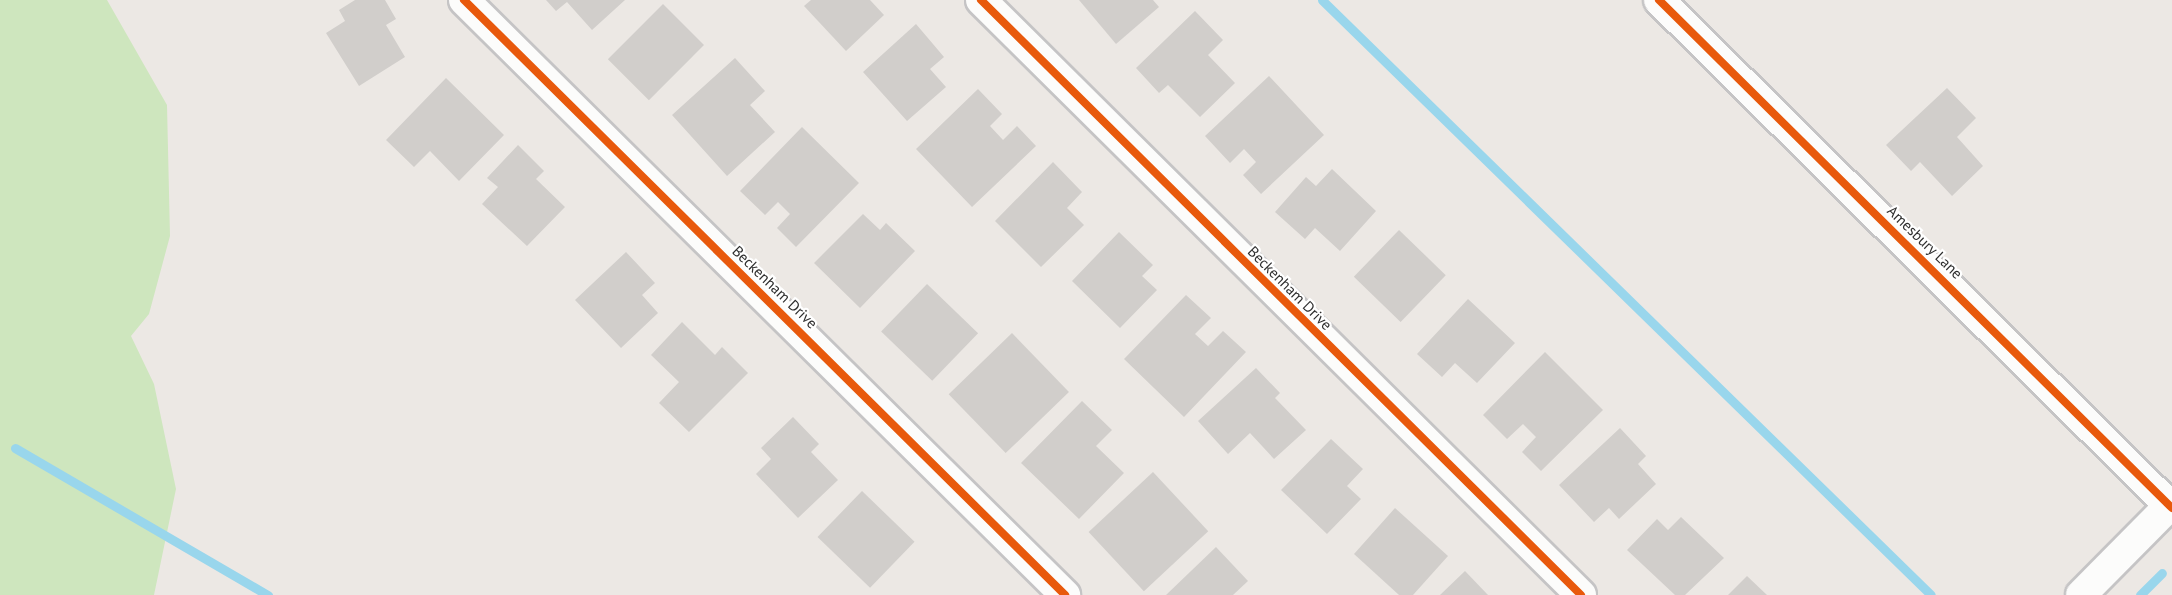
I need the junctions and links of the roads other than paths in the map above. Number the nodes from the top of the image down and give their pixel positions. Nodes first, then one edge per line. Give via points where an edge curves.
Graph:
1 (464, 0) edge
2 (981, 0) edge
3 (1659, 0) edge
4 (2171, 506) edge
5 (1065, 595) edge
6 (1581, 595) edge
7 (2080, 595) edge

1 - 5 street, Beckenham Drive
2 - 6 street, Beckenham Drive
3 - 4 street, Amesbury Lane
4 - 7 street

